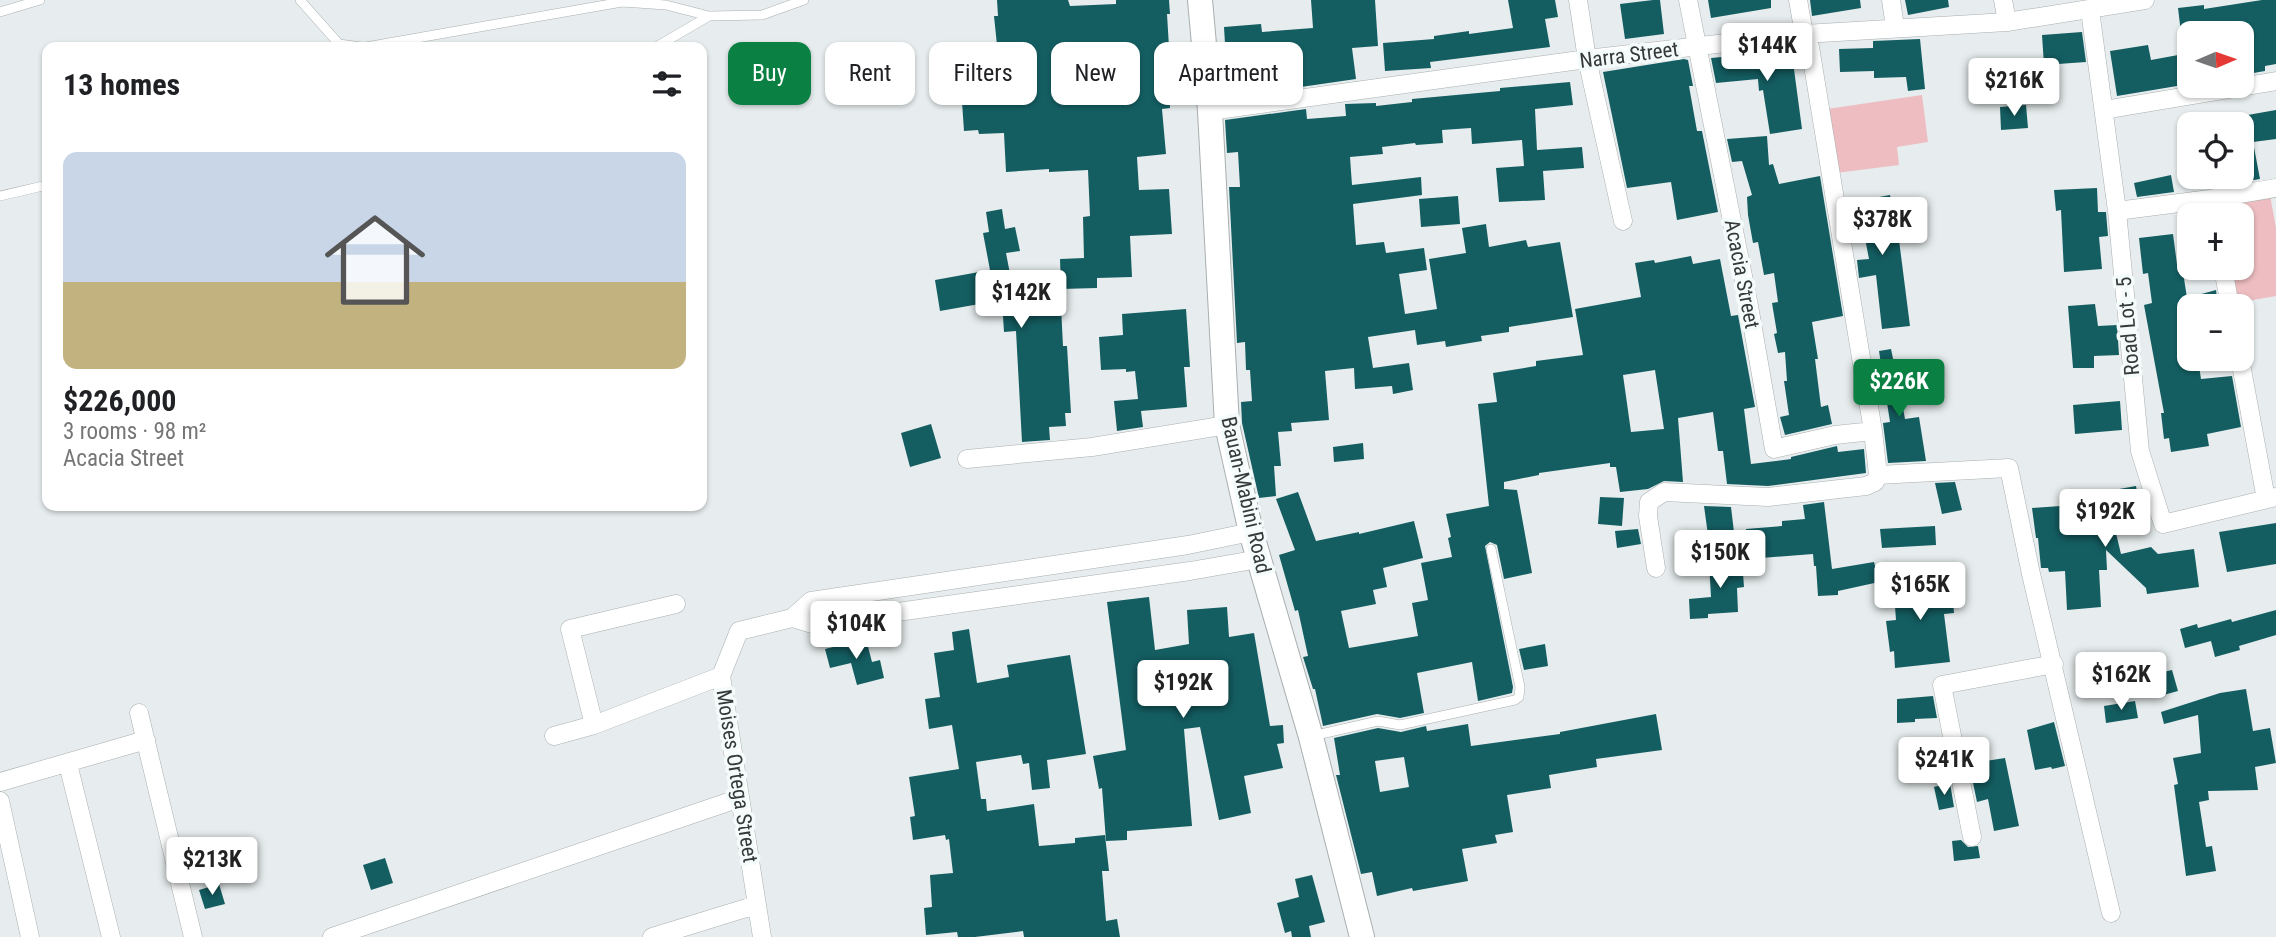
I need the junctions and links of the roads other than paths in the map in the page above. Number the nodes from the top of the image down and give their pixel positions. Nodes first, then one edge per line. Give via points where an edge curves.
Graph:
1 (40, 0) edge
2 (300, 0) edge
3 (804, 0) edge
4 (1200, 0) edge
5 (1578, 0) edge
6 (1688, 0) edge
7 (1798, 0) edge
8 (1891, 0) edge
9 (2003, 0) edge
10 (2140, 1) edge
11 (2090, 10) junction
12 (0, 12) edge
13 (709, 16) junction
14 (2007, 22) junction
15 (1895, 27) junction
16 (1804, 34) junction
17 (337, 42) edge
18 (392, 42) edge
19 (665, 42) edge
20 (1696, 47) junction
21 (1587, 59) junction
22 (2276, 81) edge
23 (2104, 110) junction
24 (1210, 111) junction
25 (42, 186) edge
26 (2276, 188) edge
27 (0, 196) edge
28 (2225, 203) edge
29 (2177, 208) edge
30 (2117, 211) junction
31 (1623, 220) dead end
32 (2243, 371) edge
33 (1227, 425) junction
34 (1873, 431) junction
35 (967, 459) dead end
36 (1878, 475) junction
37 (2271, 498) edge
38 (1251, 532) junction
39 (1491, 549) dead end
40 (1259, 559) junction
41 (1656, 568) dead end
42 (676, 604) dead end
43 (793, 618) junction
44 (2054, 664) junction
45 (721, 676) junction
46 (139, 713) dead end
47 (594, 725) junction
48 (555, 736) dead end
49 (1311, 737) junction
50 (146, 740) junction
51 (68, 764) junction
52 (0, 782) edge
53 (740, 799) junction
54 (0, 801) edge
55 (1972, 837) dead end
56 (756, 905) junction
57 (2112, 913) dead end
58 (24, 935) edge
59 (663, 935) edge
60 (111, 937) edge
61 (193, 937) edge
62 (332, 937) edge
63 (762, 937) edge
64 (1362, 937) edge

1 - 12 lane
2 - 17 lane
3 - 13 lane via 762,16
4 - 24 main road, Bauan-Mabini Road
5 - 21 street
6 - 20 street, Acacia Street
7 - 16 street
8 - 15 street
9 - 14 street
10 - 11 street, Narra Street
11 - 14 street, Narra Street
11 - 23 street, Road Lot - 5
13 - 18 lane via 666,5 622,2
13 - 19 lane
14 - 15 street, Narra Street
15 - 16 street, Narra Street
16 - 20 street, Narra Street
16 - 34 street via 1810,47
20 - 21 street, Narra Street
20 - 34 street, Acacia Street via 1774,449
21 - 24 street, Narra Street
21 - 31 street
22 - 23 street
23 - 30 street, Road Lot - 5
24 - 33 main road, Bauan-Mabini Road
25 - 27 lane
26 - 28 street
29 - 30 street
30 - 37 street, Road Lot - 5 via 2140,451 2163,524
32 - 37 street
33 - 35 street via 1092,447
33 - 38 main road, Bauan-Mabini Road
34 - 36 street
36 - 41 street via 1866,486 1768,497 1664,492 1649,502
36 - 44 street via 2008,468
38 - 40 main road, Bauan-Mabini Road
38 - 43 street via 811,601
39 - 49 lane via 1520,697 1400,726 1378,721
40 - 43 street via 812,624
40 - 49 main road, Bauan-Mabini Road
42 - 47 street via 570,629
43 - 45 street, Moises Ortega Street via 739,631
44 - 55 street via 1942,685
44 - 57 street
45 - 47 street
45 - 53 street, Moises Ortega Street
46 - 50 street
47 - 48 street
49 - 64 main road, Bauan-Mabini Road
50 - 51 street
50 - 61 street
51 - 52 street
51 - 60 street
53 - 56 street, Moises Ortega Street
53 - 62 street
54 - 58 street
56 - 59 street
56 - 63 street, Moises Ortega Street

